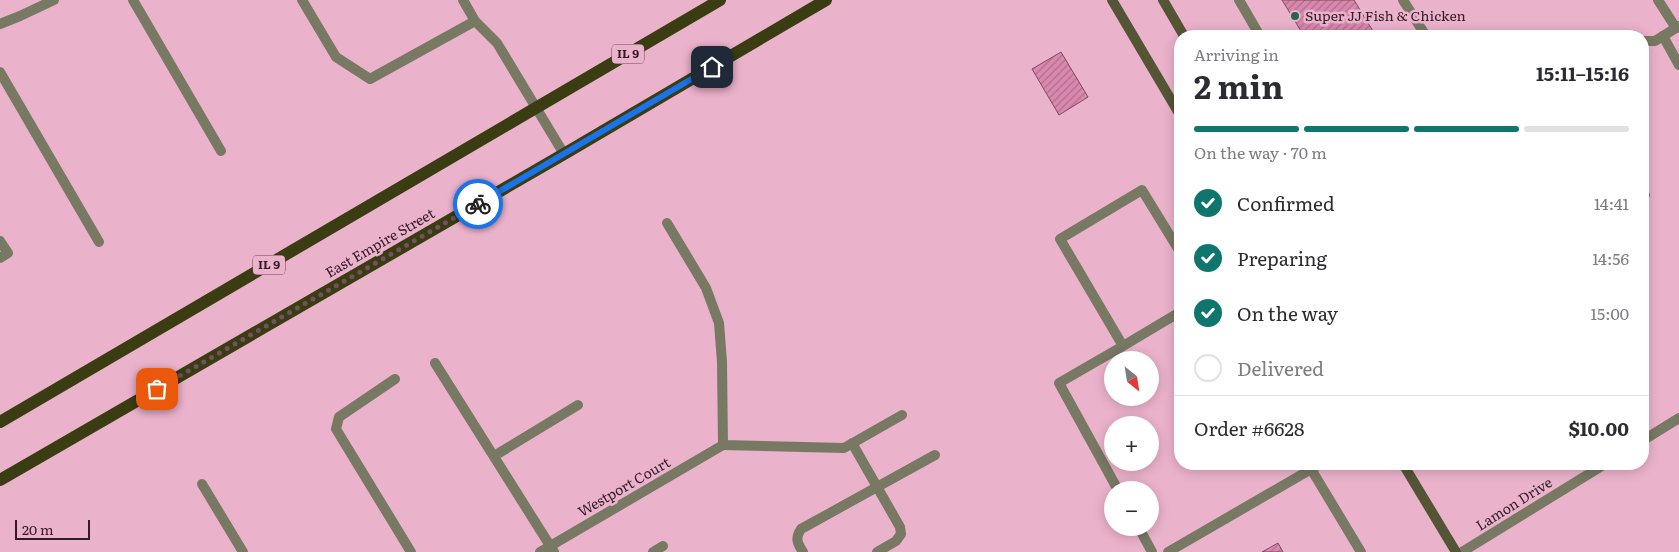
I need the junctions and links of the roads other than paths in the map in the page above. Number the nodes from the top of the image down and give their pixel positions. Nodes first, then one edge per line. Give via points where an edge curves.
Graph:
1 (54, 0) edge
2 (133, 0) edge
3 (302, 0) edge
4 (463, 0) edge
5 (720, 0) edge
6 (826, 0) edge
7 (1112, 0) edge
8 (1163, 0) edge
9 (1239, 0) edge
10 (1403, 0) edge
11 (1658, 0) edge
12 (475, 21) junction
13 (0, 24) edge
14 (1677, 27) edge
15 (1180, 30) edge
16 (1256, 30) edge
17 (1422, 30) edge
18 (1663, 36) junction
19 (1649, 41) edge
20 (1679, 65) edge
21 (0, 72) edge
22 (1174, 105) edge
23 (537, 108) junction
24 (221, 151) dead end
25 (564, 154) junction
26 (667, 223) dead end
27 (0, 241) edge
28 (99, 242) dead end
29 (1174, 242) edge
30 (0, 258) edge
31 (1174, 316) edge
32 (1123, 346) junction
33 (435, 363) dead end
34 (395, 379) dead end
35 (578, 405) dead end
36 (902, 415) dead end
37 (1679, 418) edge
38 (0, 422) edge
39 (1649, 437) edge
40 (852, 443) junction
41 (723, 445) junction
42 (935, 455) dead end
43 (494, 456) junction
44 (1305, 470) edge
45 (1316, 470) edge
46 (1407, 470) edge
47 (1595, 470) edge
48 (0, 480) edge
49 (1113, 481) edge
50 (202, 484) dead end
51 (878, 487) junction
52 (1143, 536) edge
53 (663, 546) dead end
54 (552, 549) edge
55 (243, 552) edge
56 (411, 552) edge
57 (540, 552) edge
58 (653, 552) edge
59 (802, 552) edge
60 (877, 552) edge
61 (1152, 552) edge
62 (1168, 552) edge
63 (1361, 552) edge
64 (1456, 552) edge
65 (1462, 552) edge

1 - 13 street
2 - 24 street
3 - 12 street via 336,57 370,79
4 - 12 street
5 - 23 main road, IL 9
6 - 25 main road, East Empire Street
7 - 22 main road
8 - 15 main road
9 - 16 street
10 - 17 street
11 - 14 street
12 - 23 street via 497,44
14 - 18 street
18 - 19 street
18 - 20 street
21 - 28 street
23 - 25 street
23 - 38 main road, IL 9
25 - 48 main road, East Empire Street
26 - 41 street via 706,288 719,323
27 - 30 street via 8,253
29 - 32 street via 1142,190 1060,239
31 - 32 street
32 - 49 street via 1059,383
33 - 43 street
34 - 56 street via 339,417 336,429
35 - 43 street
36 - 40 street
37 - 39 street
40 - 41 street via 844,448
40 - 51 street
41 - 54 street, Westport Court
42 - 51 street
43 - 54 street
44 - 62 street
45 - 63 street
46 - 64 main road
47 - 65 street, Lamon Drive
50 - 55 street
51 - 59 street via 801,529 797,542
51 - 60 street via 901,534 896,541
52 - 61 street
53 - 58 street
54 - 57 street, Westport Court

